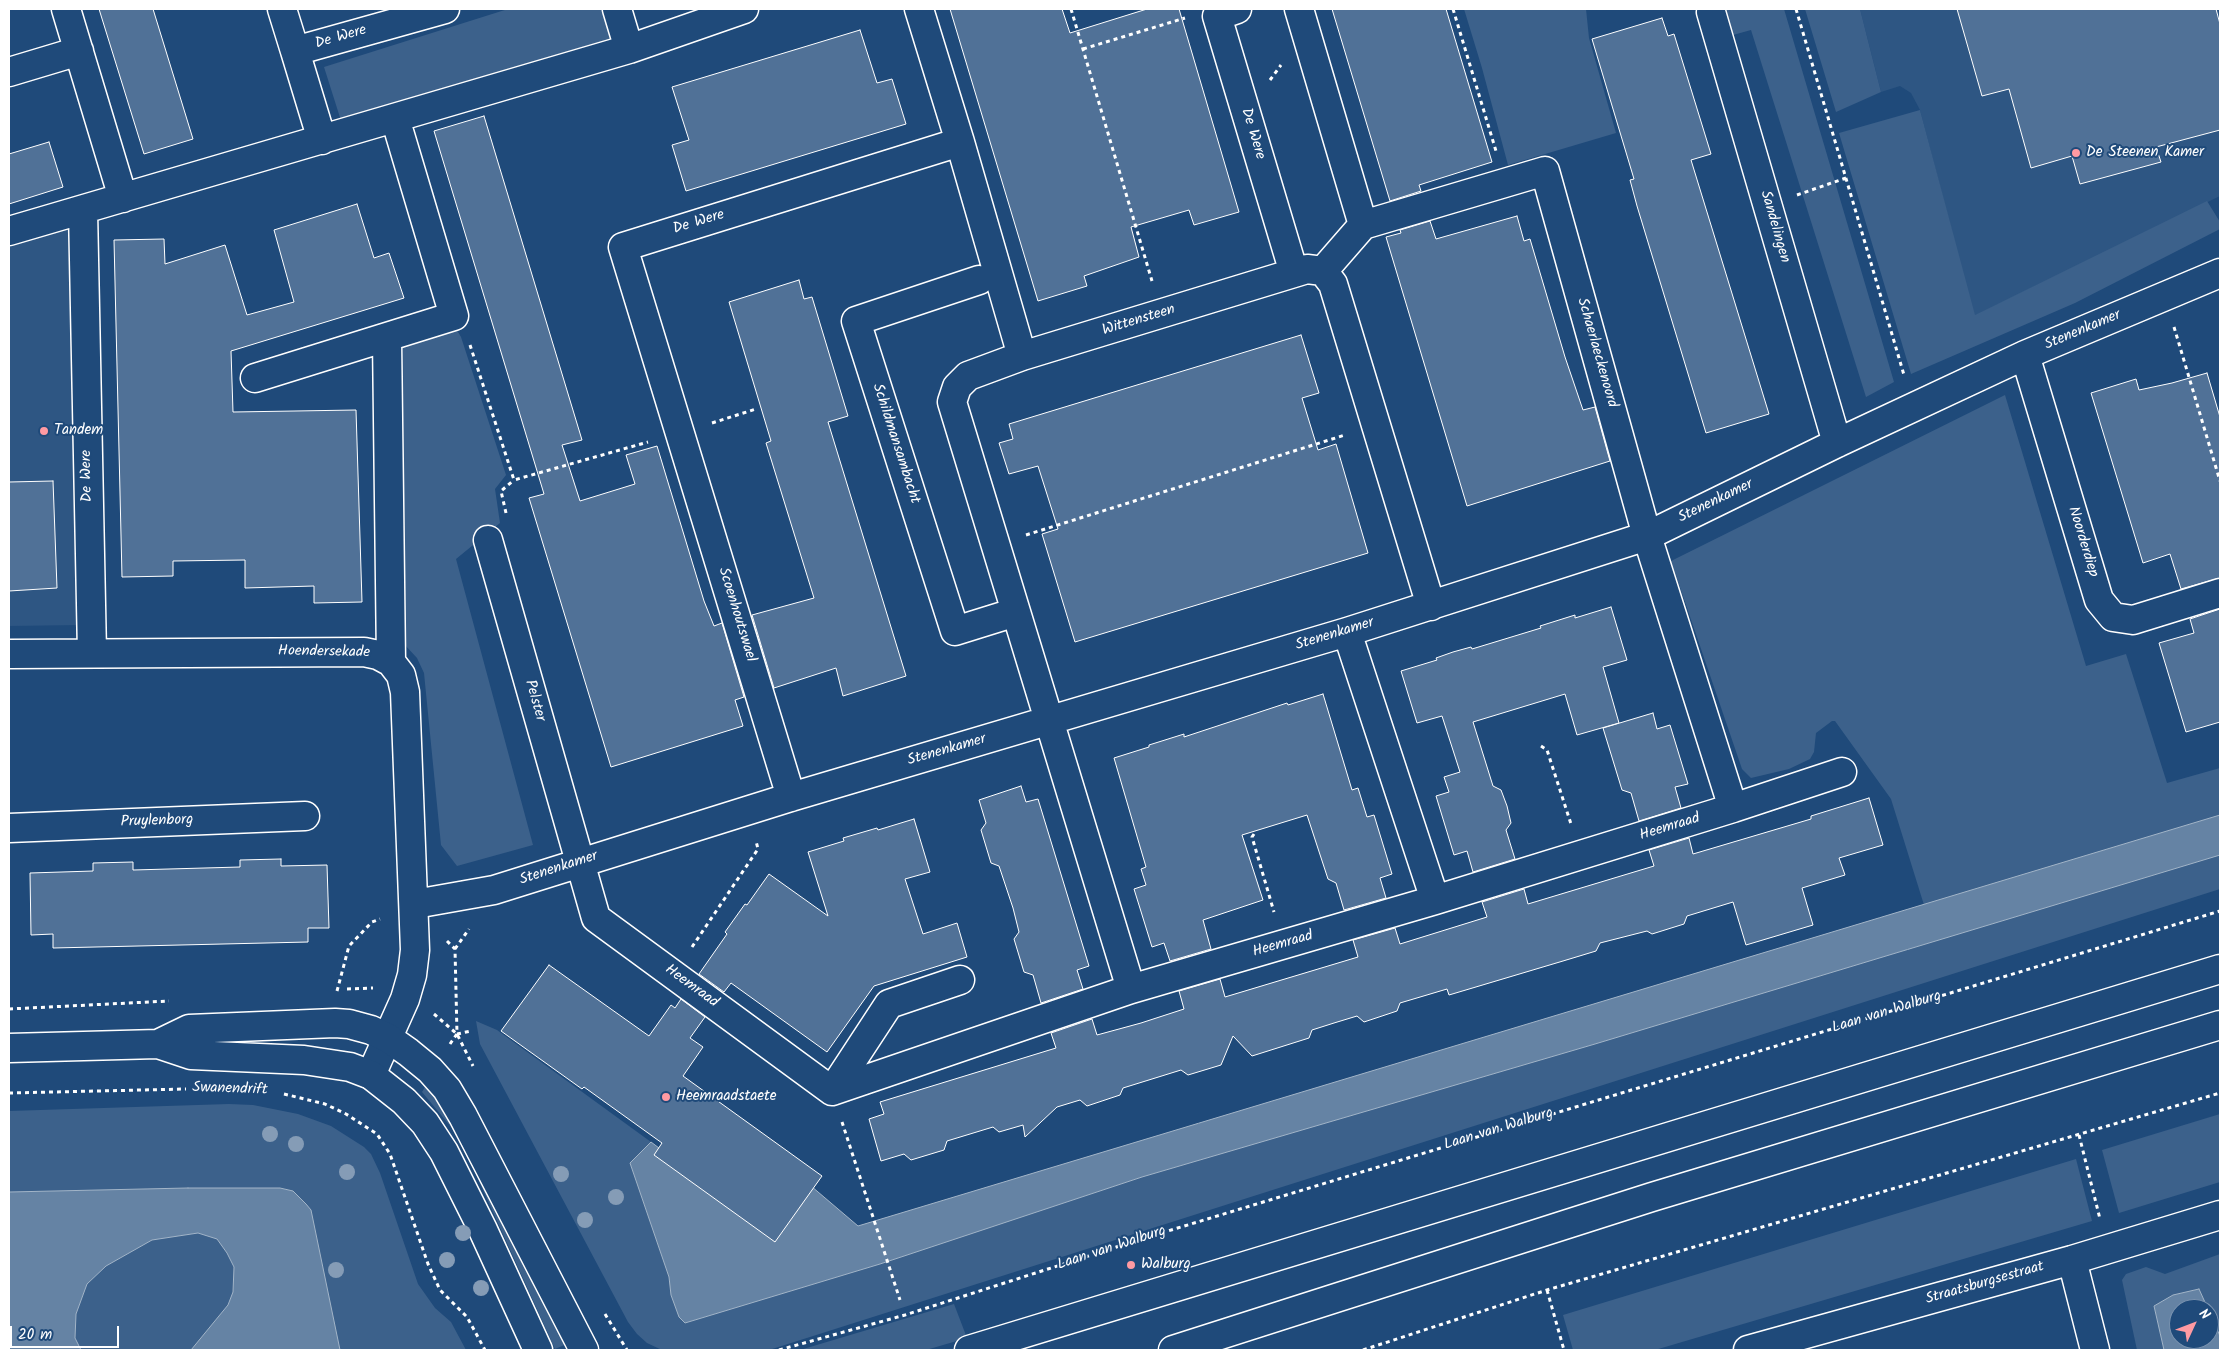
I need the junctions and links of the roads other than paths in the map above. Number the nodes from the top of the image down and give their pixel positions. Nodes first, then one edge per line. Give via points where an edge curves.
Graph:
1 (66, 9) edge
2 (282, 9) edge
3 (446, 9) edge
4 (617, 9) edge
5 (744, 9) edge
6 (919, 9) edge
7 (1227, 12) edge
8 (1711, 12) dead end
9 (1302, 20) edge
10 (630, 49) junction
11 (295, 51) junction
12 (79, 52) junction
13 (9, 72) edge
14 (395, 118) junction
15 (322, 140) junction
16 (960, 142) junction
17 (123, 198) junction
18 (83, 210) junction
19 (1363, 225) junction
20 (9, 231) edge
21 (1323, 271) junction
22 (1294, 273) junction
23 (2220, 273) edge
24 (979, 280) dead end
25 (387, 338) junction
26 (2026, 355) junction
27 (1022, 356) junction
28 (255, 378) dead end
29 (681, 432) joint
30 (1837, 442) junction
31 (1648, 536) junction
32 (488, 540) dead end
33 (2220, 594) edge
34 (1431, 606) junction
35 (1016, 612) junction
36 (1347, 632) junction
37 (92, 653) junction
38 (9, 654) edge
39 (391, 662) junction
40 (1049, 722) junction
41 (1842, 772) dead end
42 (791, 797) junction
43 (1733, 808) junction
44 (305, 816) dead end
45 (9, 828) edge
46 (580, 863) junction
47 (1435, 900) junction
48 (415, 904) junction
49 (2220, 969) edge
50 (960, 980) dead end
51 (1131, 989) junction
52 (2220, 1025) edge
53 (388, 1038) junction
54 (158, 1044) junction
55 (9, 1048) edge
56 (371, 1075) junction
57 (832, 1091) junction
58 (2220, 1215) edge
59 (2072, 1260) junction
60 (538, 1350) edge
61 (584, 1350) edge
62 (968, 1350) edge
63 (1173, 1350) edge
64 (1748, 1350) edge
65 (2095, 1350) edge

1 - 12 street
2 - 11 street, De Were
3 - 11 street, De Were
4 - 10 street
5 - 10 street
6 - 16 street
7 - 22 street, De Were via 1246,113
8 - 30 street, Sandelingen
9 - 19 street
10 - 14 street
11 - 15 street, De Were
12 - 13 street
12 - 17 street
14 - 15 street
14 - 25 street via 454,316
15 - 17 street
16 - 27 street
16 - 29 street, De Were via 623,247
17 - 18 street
18 - 20 street
18 - 37 street, De Were
19 - 21 street
19 - 31 street, Schaerlaeckenoord via 1545,171
21 - 22 street, Wittensteen via 1307,269
21 - 34 street via 1333,284
22 - 27 street, Wittensteen
23 - 26 street, Stenenkamer
24 - 35 street, Schildmansambacht via 856,320 955,631
25 - 28 street
25 - 39 street
26 - 30 street, Stenenkamer
26 - 33 street, Noorderdiep via 2099,600 2113,617 2133,620
27 - 35 street, Wittensteen via 968,376 957,387 952,402
29 - 42 street, Scoenhoutswael
30 - 31 street, Stenenkamer
31 - 34 street, Stenenkamer
31 - 43 street
32 - 46 street, Pelster
34 - 36 street, Stenenkamer
35 - 40 street, Wittensteen
36 - 40 street, Stenenkamer
36 - 47 street
37 - 38 street, Hoendersekade
37 - 39 street, Hoendersekade via 364,652
39 - 48 street, Hoendersekade via 401,675 405,692
40 - 42 street, Stenenkamer
40 - 51 street
41 - 43 street, Heemraad
42 - 46 street, Stenenkamer
43 - 47 street, Heemraad
44 - 45 street, Pruylenborg
46 - 48 street, Stenenkamer via 494,890
46 - 57 street, Heemraad via 596,918
47 - 51 street, Heemraad
48 - 53 street, Hoendersekade via 412,976
49 - 62 street
50 - 57 street via 889,1004
51 - 57 street, Heemraad
52 - 63 street via 1652,1197
53 - 54 street via 349,1024 325,1024 189,1029
53 - 56 street, Hoendersekade
53 - 61 street via 430,1070 447,1089
54 - 55 street
54 - 56 street via 191,1055 304,1060 350,1067
56 - 60 street via 404,1101 444,1152
58 - 59 street, Straatsburgsestraat
59 - 64 street, Straatsburgsestraat
59 - 65 street

